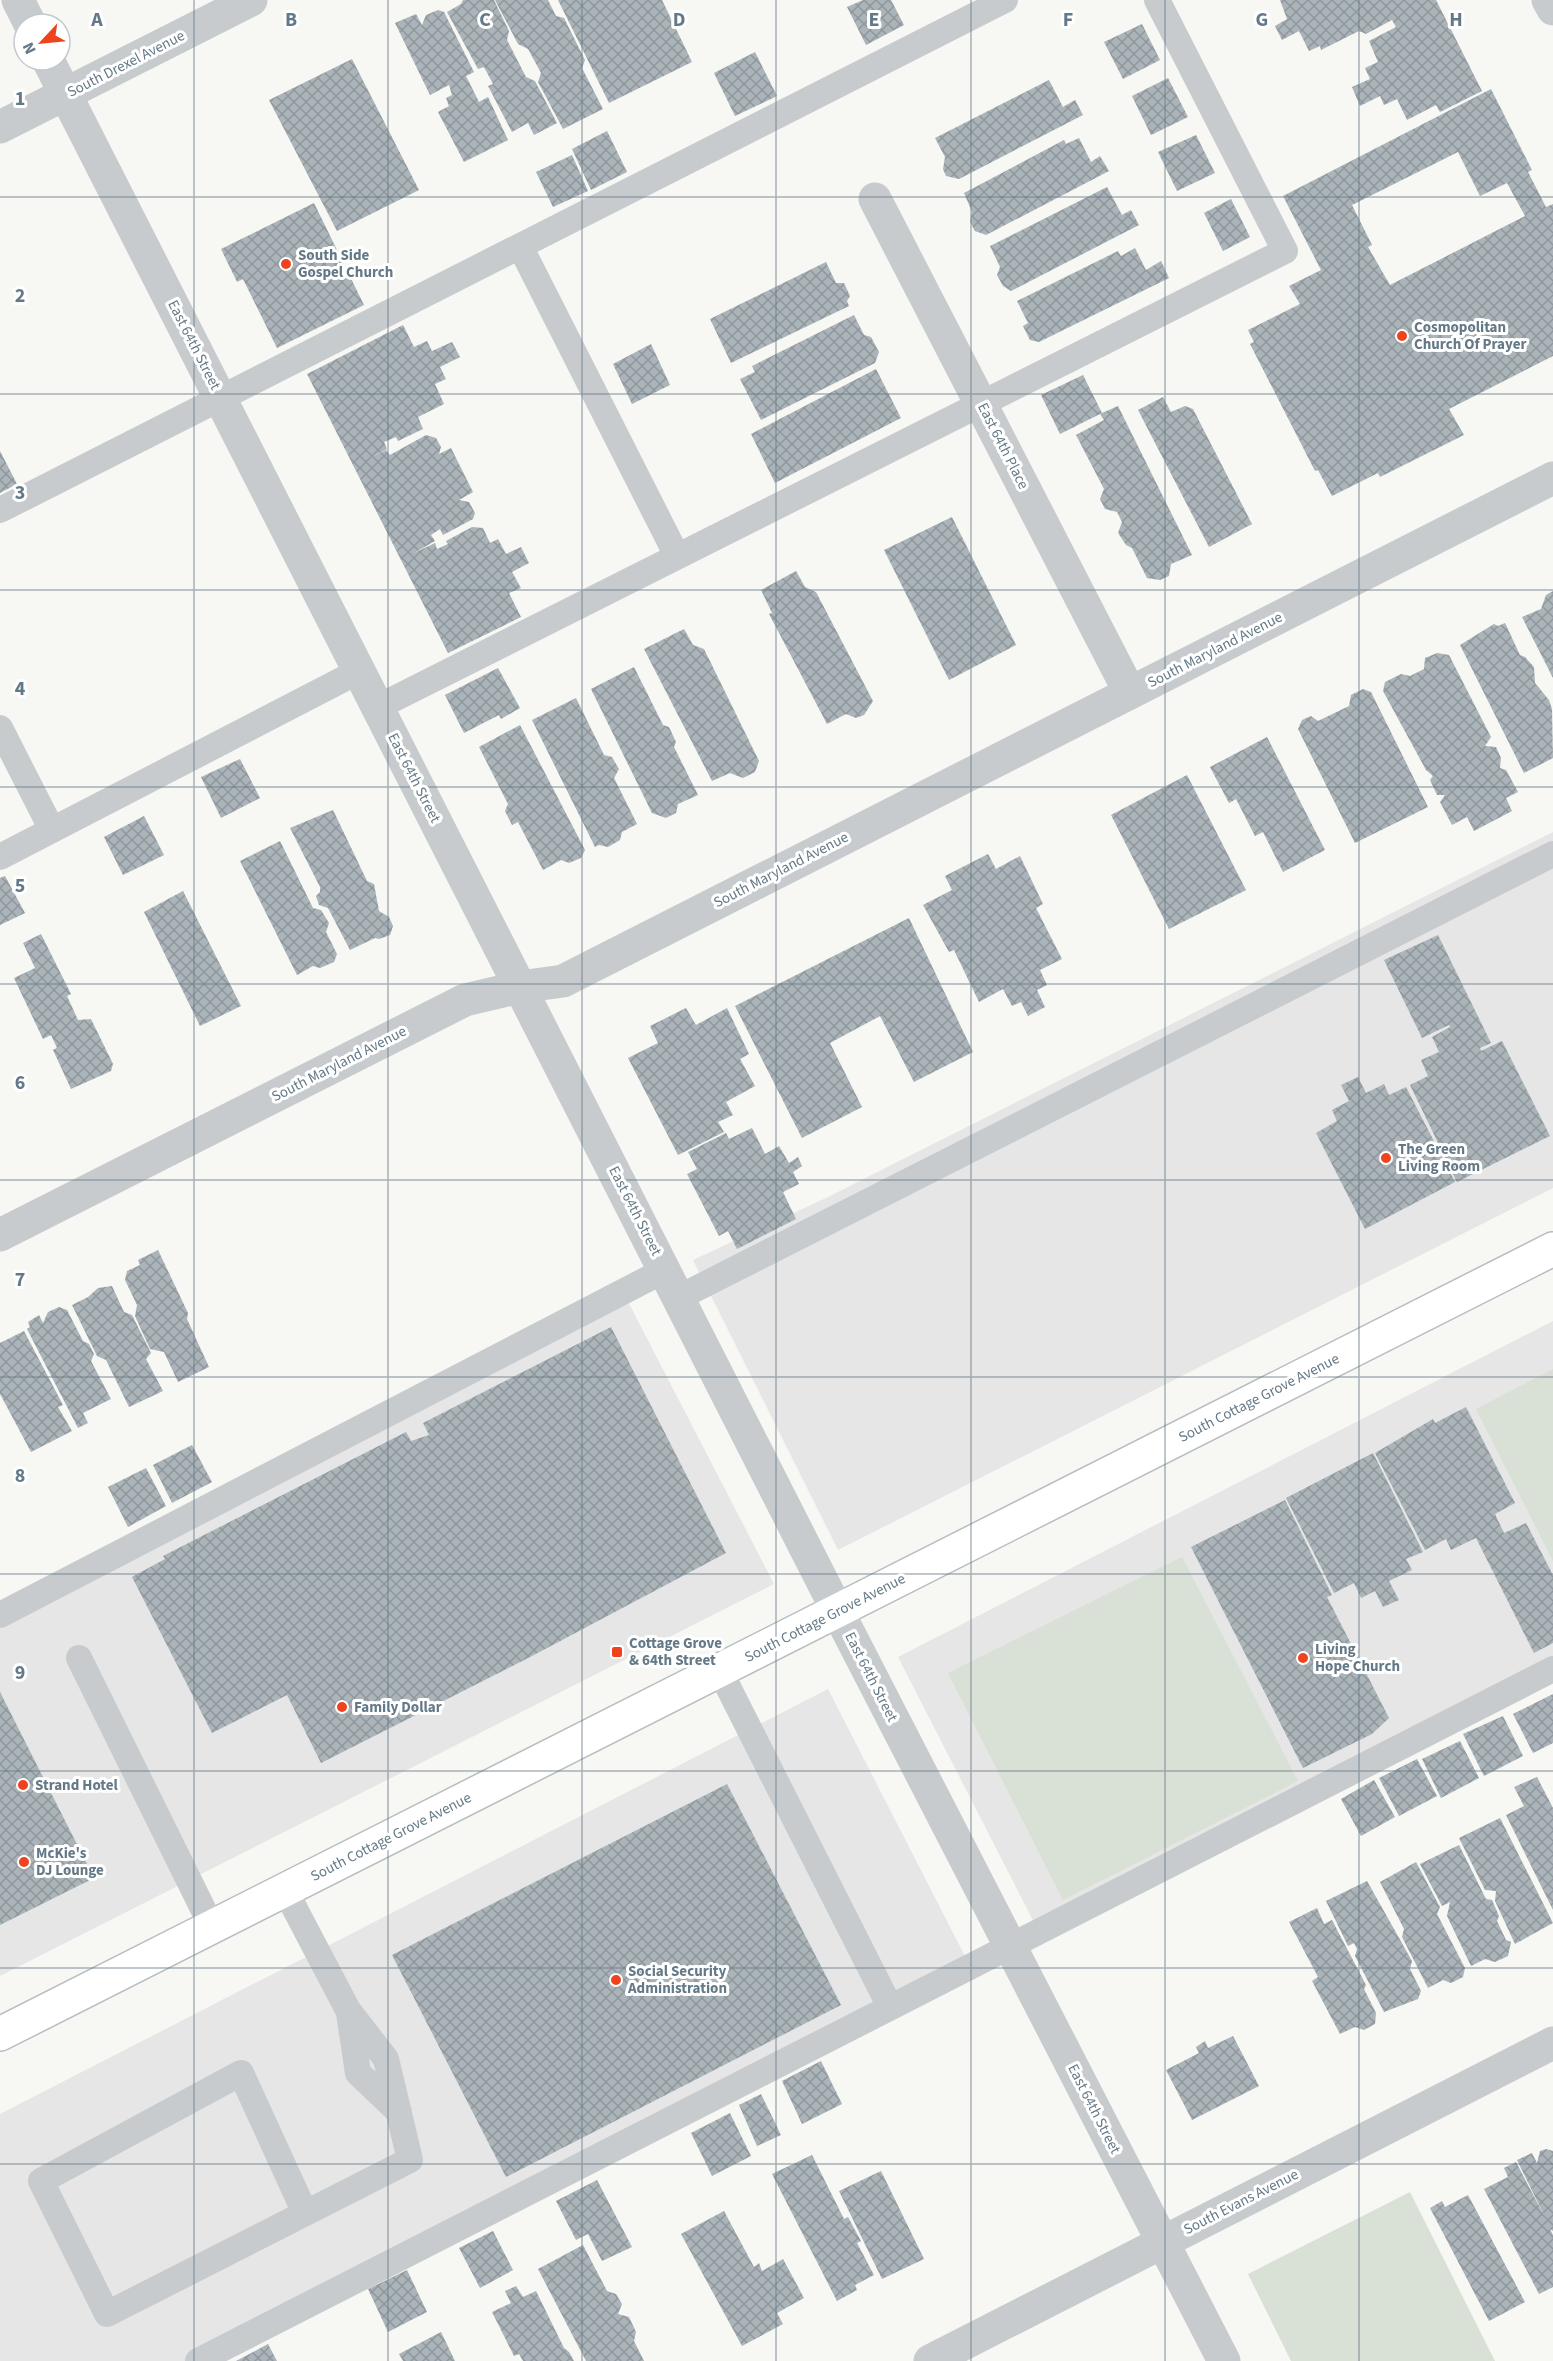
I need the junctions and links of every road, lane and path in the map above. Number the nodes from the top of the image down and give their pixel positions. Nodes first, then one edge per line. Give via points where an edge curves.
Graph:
1 (251, 0) edge
2 (1005, 0) edge
3 (1157, 0) edge
4 (1548, 0) edge
5 (1553, 9) edge
6 (54, 72) edge
7 (66, 94) junction
8 (0, 127) edge
9 (875, 199) dead end
10 (520, 246) junction
11 (221, 398) junction
12 (981, 404) junction
13 (1553, 478) edge
14 (0, 510) edge
15 (677, 556) junction
16 (359, 671) junction
17 (1130, 693) junction
18 (378, 707) junction
19 (0, 728) edge
20 (52, 830) junction
21 (1553, 854) edge
22 (0, 857) edge
23 (520, 987) junction
24 (0, 1235) edge
25 (1553, 1249) edge
26 (672, 1284) junction
27 (838, 1612) junction
28 (0, 1615) edge
29 (79, 1658) dead end
30 (1553, 1669) edge
31 (720, 1671) junction
32 (285, 1890) junction
33 (212, 1927) junction
34 (1010, 1946) junction
35 (890, 2007) junction
36 (0, 2034) edge
37 (1553, 2043) edge
38 (305, 2213) junction
39 (1163, 2242) junction
40 (198, 2361) edge
41 (930, 2361) edge
42 (1224, 2361) edge

1 - 7 street, South Drexel Avenue
2 - 10 lane
3 - 12 lane via 1285,251
4 - 5 street
6 - 7 street, East 64th Street
7 - 8 street, South Drexel Avenue
7 - 11 street, East 64th Street
9 - 12 street, East 64th Place
10 - 11 lane
10 - 15 lane
11 - 14 lane
11 - 16 street, East 64th Street
12 - 15 lane
12 - 17 street, East 64th Place
13 - 17 street, South Maryland Avenue
15 - 18 lane
16 - 18 street, East 64th Street
16 - 20 lane
17 - 23 street, South Maryland Avenue via 563,981
18 - 23 street, East 64th Street
19 - 20 lane
20 - 22 lane
21 - 26 lane
23 - 24 street, South Maryland Avenue via 465,1000
23 - 26 street, East 64th Street
25 - 27 main road, South Cottage Grove Avenue
26 - 27 street, East 64th Street
26 - 28 lane
27 - 31 main road, South Cottage Grove Avenue
27 - 34 street, East 64th Street
29 - 33 lane
30 - 34 lane
31 - 32 main road, South Cottage Grove Avenue
31 - 35 lane
32 - 33 main road, South Cottage Grove Avenue
32 - 38 lane via 348,2010 358,2073 399,2112 410,2160
33 - 36 main road, South Cottage Grove Avenue
34 - 35 lane
34 - 39 street, East 64th Street
35 - 40 lane
37 - 39 street, South Evans Avenue
38 - 38 lane via 107,2314 41,2181 241,2073
39 - 41 street, South Evans Avenue
39 - 42 street, East 64th Street

